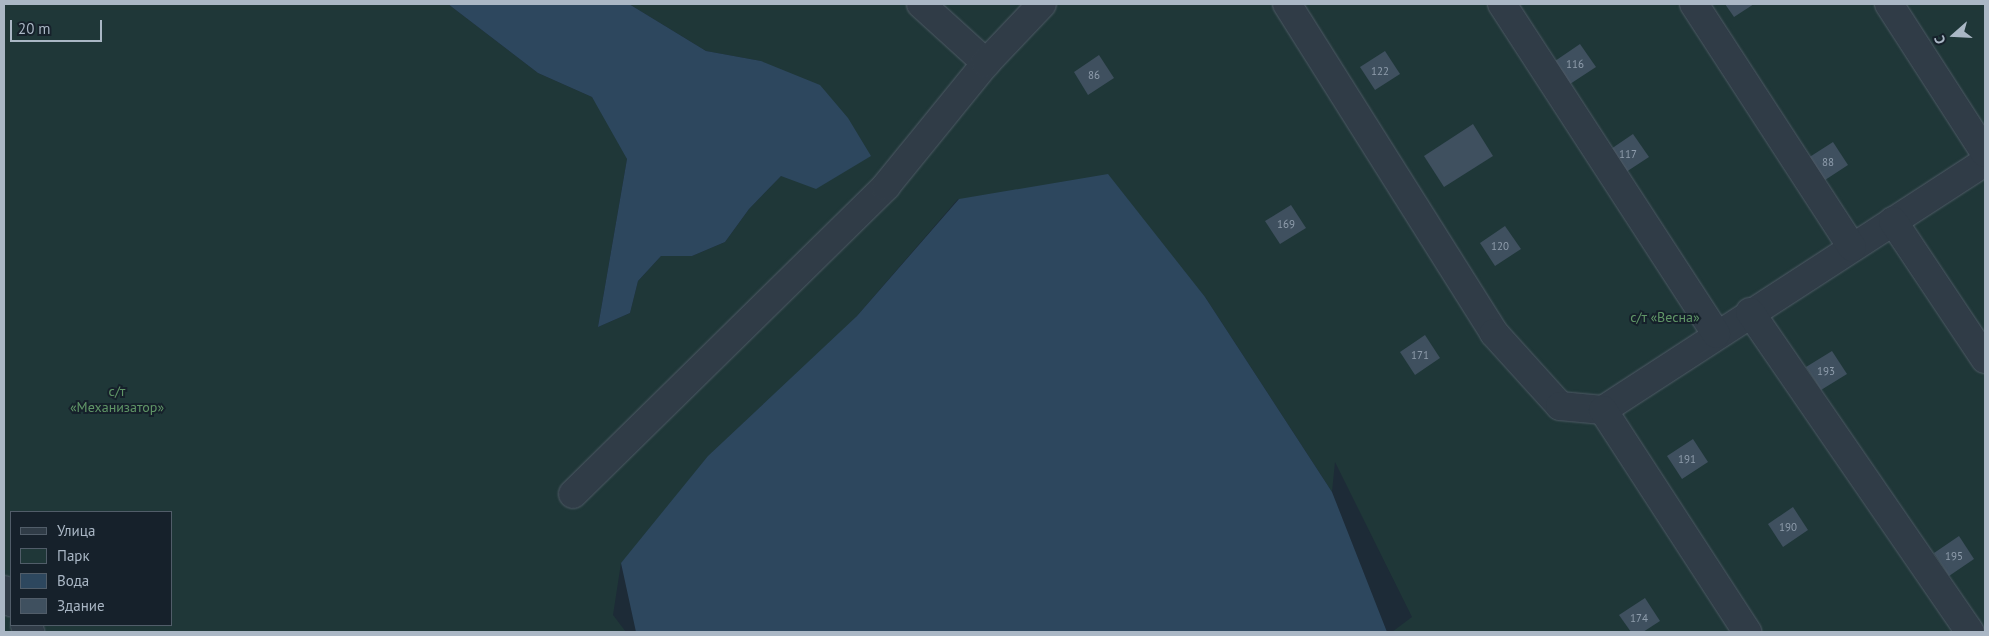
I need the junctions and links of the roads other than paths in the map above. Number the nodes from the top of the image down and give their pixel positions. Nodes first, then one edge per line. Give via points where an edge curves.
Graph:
1 (921, 4) edge
2 (1042, 4) edge
3 (1287, 4) edge
4 (1502, 4) edge
5 (1694, 4) edge
6 (1889, 4) edge
7 (986, 63) junction
8 (1985, 152) edge
9 (1985, 162) edge
10 (1893, 221) junction
11 (1852, 247) junction
12 (1750, 312) junction
13 (1716, 334) junction
14 (1985, 359) edge
15 (1603, 410) junction
16 (573, 494) dead end
17 (1747, 632) edge
18 (1970, 632) edge

1 - 7 lane
2 - 7 lane
3 - 15 lane via 1494,334 1560,406
4 - 13 lane
5 - 11 lane
6 - 8 lane
7 - 16 lane via 886,186
9 - 10 lane
10 - 11 lane
10 - 14 lane
11 - 12 lane
12 - 13 lane
12 - 18 lane
13 - 15 lane
15 - 17 lane

